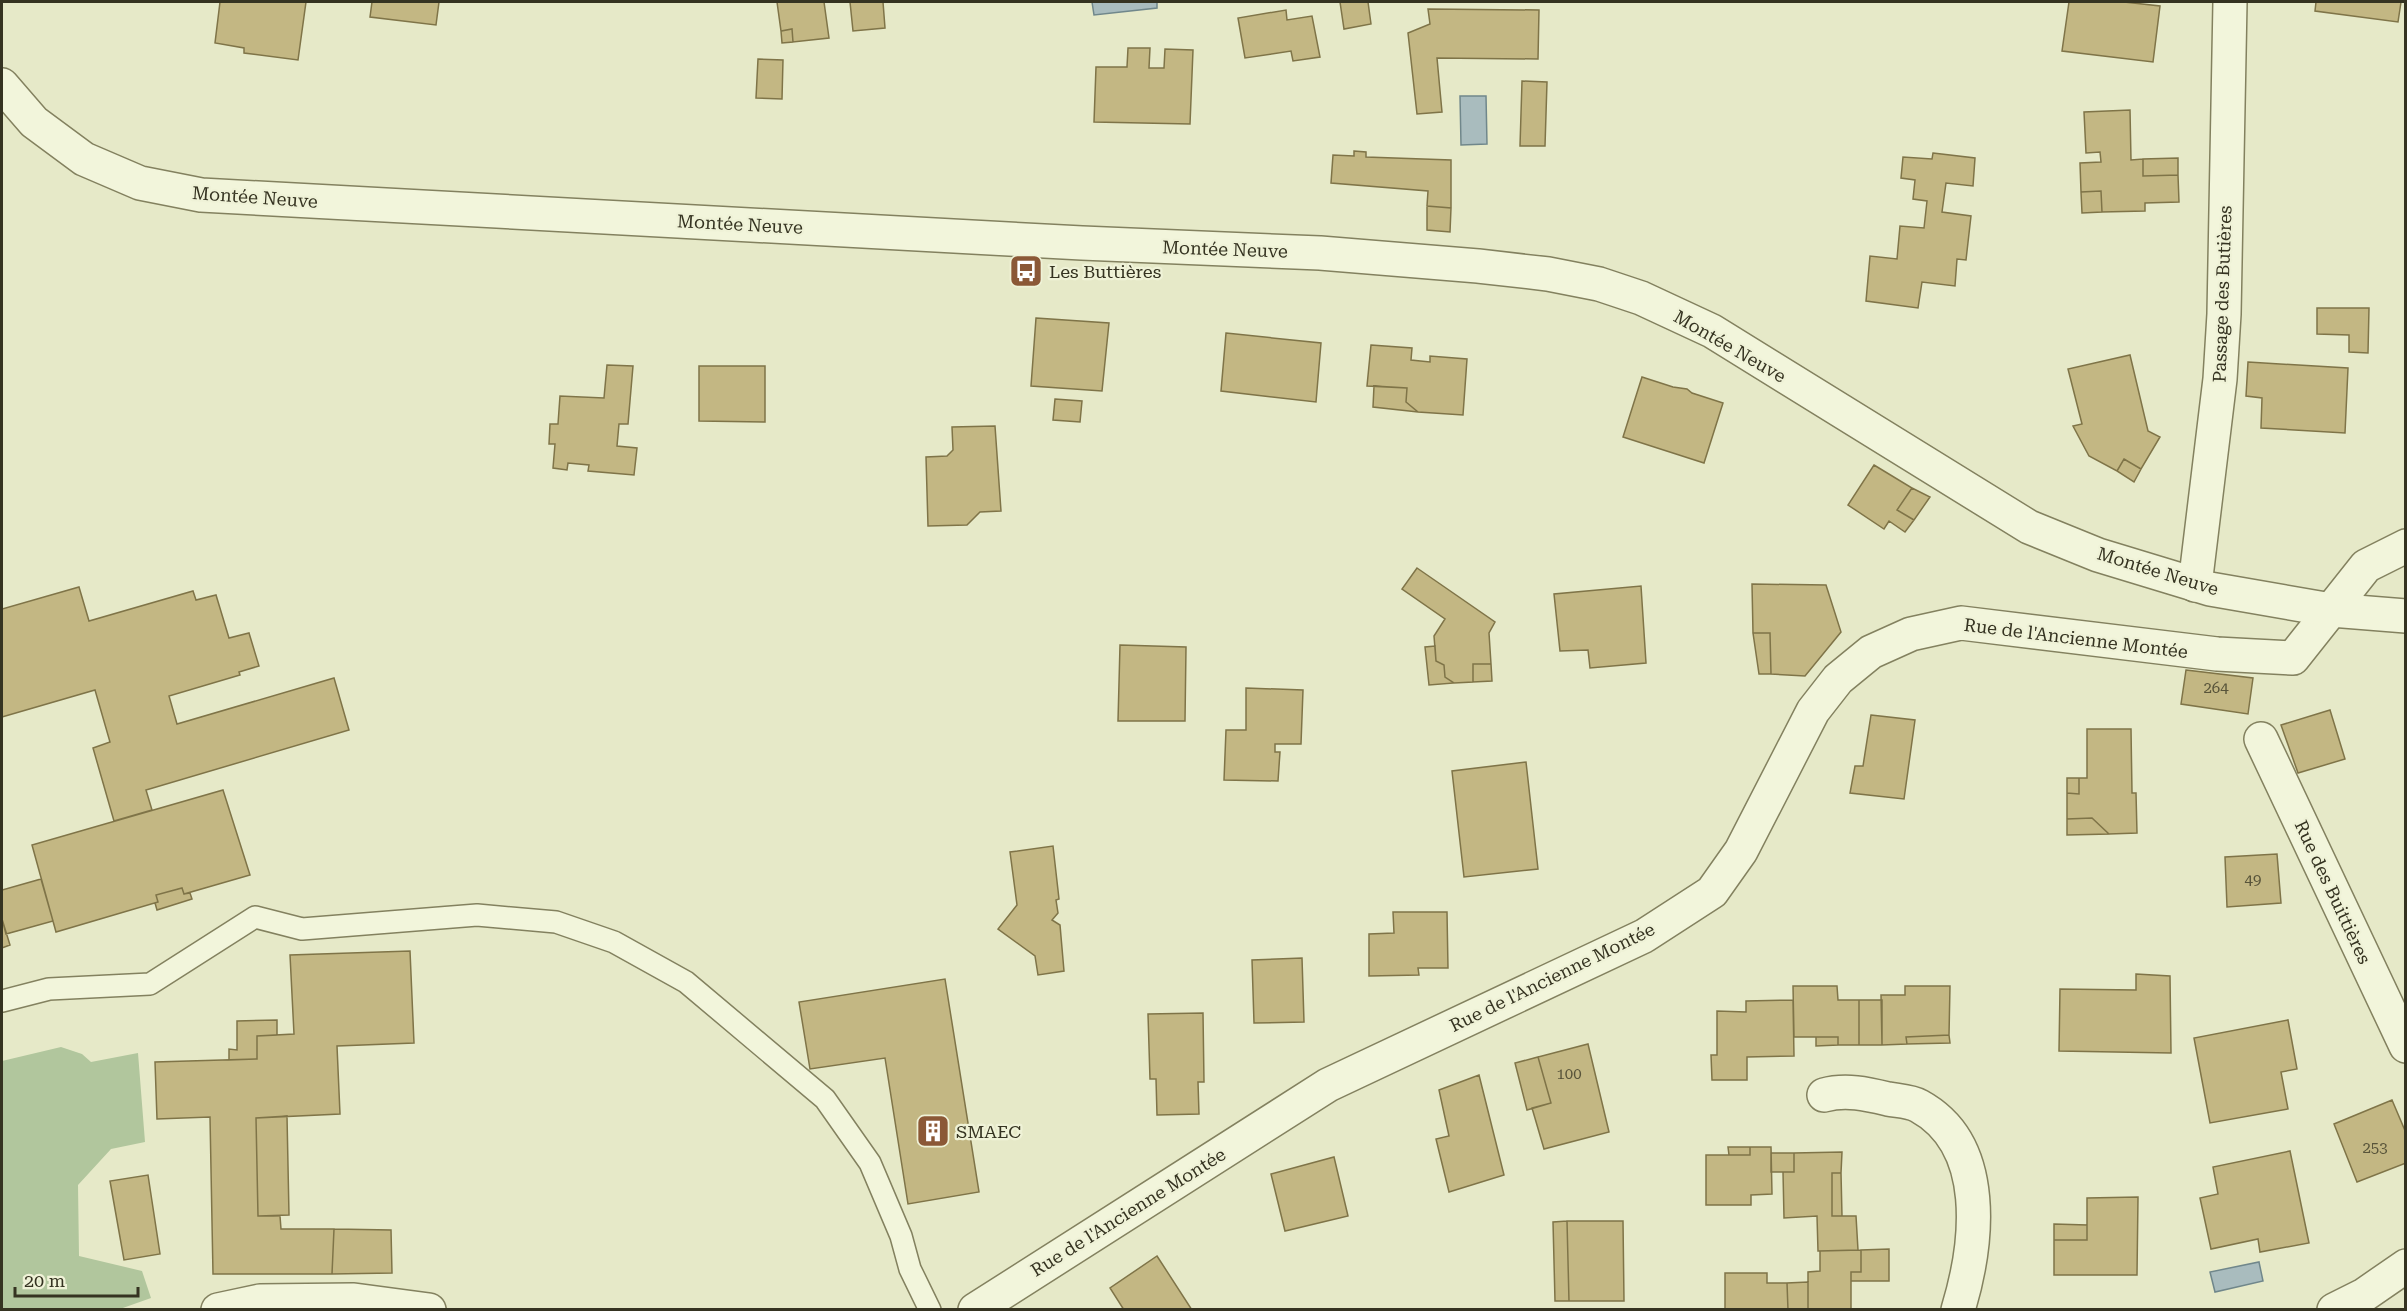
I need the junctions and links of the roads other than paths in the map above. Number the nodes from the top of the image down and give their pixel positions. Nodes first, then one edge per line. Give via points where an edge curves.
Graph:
1 (2230, 2) edge
2 (2, 85) edge
3 (2406, 546) edge
4 (2195, 585) junction
5 (2331, 610) junction
6 (2406, 616) edge
7 (2262, 739) dead end
8 (2, 1001) edge
9 (2406, 1046) edge
10 (1824, 1095) dead end
11 (2406, 1266) edge
12 (218, 1310) edge
13 (429, 1310) edge
14 (930, 1310) edge
15 (975, 1310) edge
16 (1958, 1310) edge
17 (2334, 1310) edge

1 - 4 street, Passage des Butières via 2224,314
2 - 4 street, Montée Neuve via 34,122 84,159 140,183 201,195 1320,253 1479,266 1599,284 1641,298 1712,331 2030,527 2098,555
3 - 5 street, Rue de l'Ancienne Montée via 2366,566
4 - 5 street, Montée Neuve
5 - 6 street, Montée Neuve
5 - 15 street, Rue de l'Ancienne Montée via 2293,658 2217,654 1961,623 1911,634 1871,652 1838,678 1813,711 1741,851 1712,892 1644,936 1328,1084
7 - 9 street, Rue des Buittières
8 - 14 lane via 49,989 150,984 255,917 302,929 477,915 556,922 614,942 686,982 825,1100 870,1163 901,1236 910,1269
10 - 16 street via 1838,1091 1866,1094 1917,1105 1939,1119 1956,1140 1968,1166 1973,1233 1967,1280
11 - 17 street
12 - 13 street via 260,1301 342,1300

